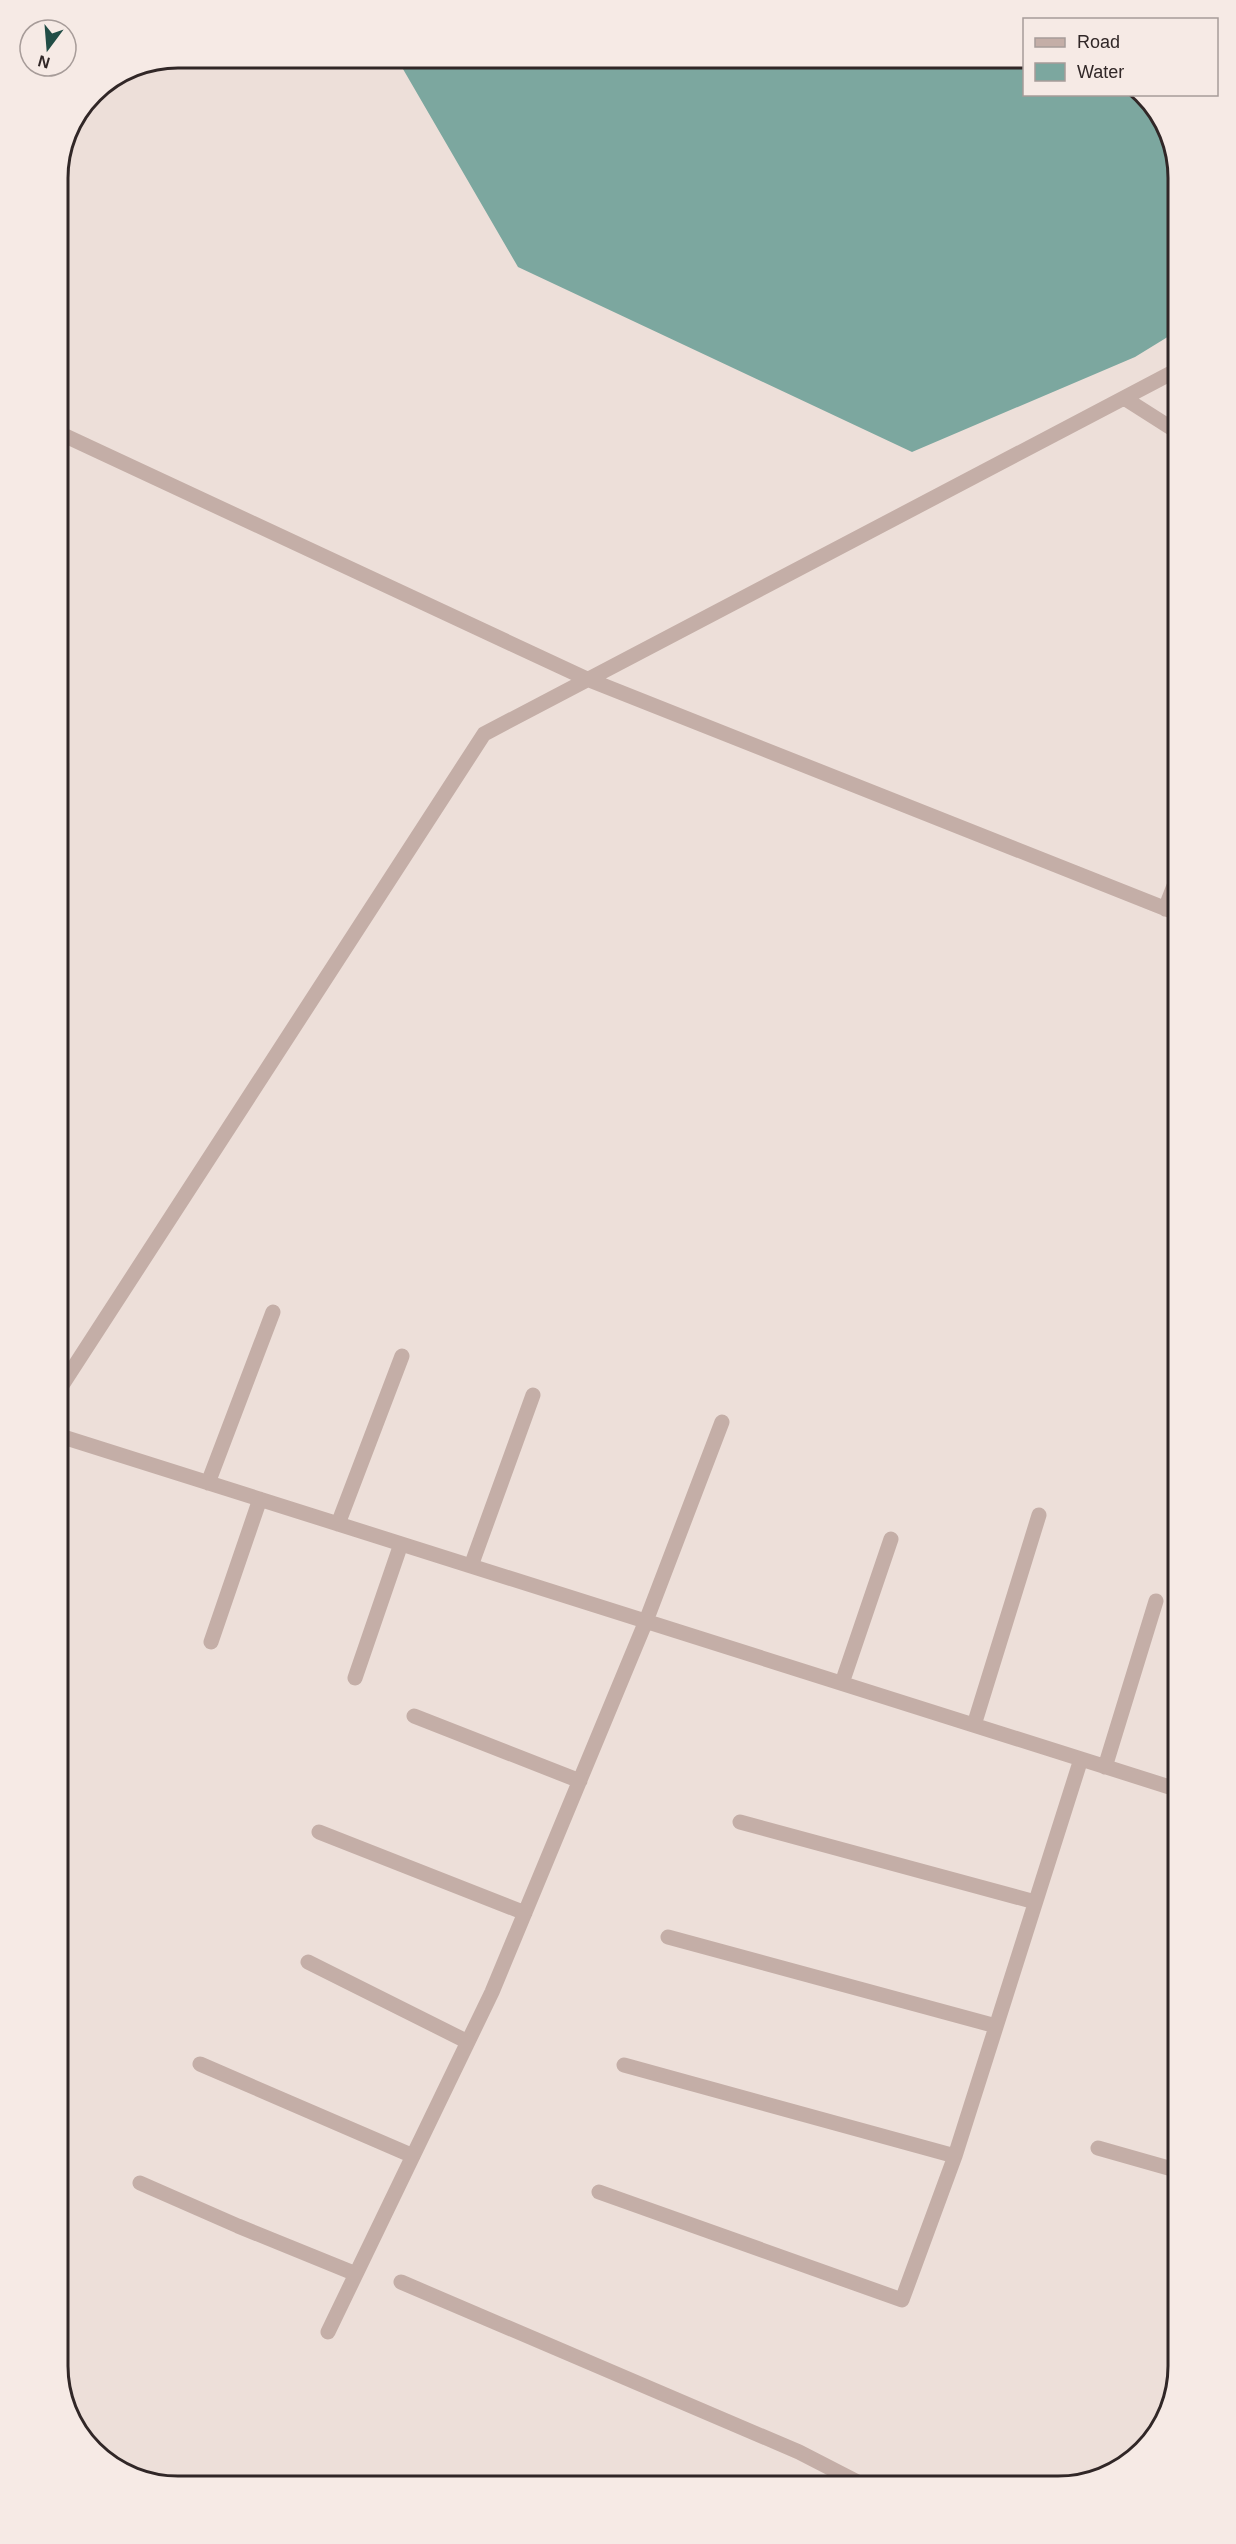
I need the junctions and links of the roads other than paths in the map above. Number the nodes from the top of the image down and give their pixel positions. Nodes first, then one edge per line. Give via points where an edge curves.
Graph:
1 (1168, 375) edge
2 (1124, 398) junction
3 (1168, 426) edge
4 (68, 437) edge
5 (587, 680) junction
6 (1168, 909) edge
7 (273, 1312) dead end
8 (402, 1356) dead end
9 (68, 1376) edge
10 (532, 1395) dead end
11 (722, 1422) dead end
12 (68, 1438) edge
13 (208, 1483) junction
14 (260, 1499) junction
15 (1039, 1515) dead end
16 (338, 1524) junction
17 (891, 1539) dead end
18 (401, 1544) junction
19 (471, 1566) junction
20 (1156, 1601) dead end
21 (645, 1621) junction
22 (211, 1642) dead end
23 (355, 1678) dead end
24 (842, 1683) junction
25 (414, 1716) dead end
26 (974, 1725) junction
27 (1081, 1759) junction
28 (1105, 1767) junction
29 (580, 1781) junction
30 (1168, 1787) edge
31 (740, 1821) dead end
32 (319, 1832) dead end
33 (1035, 1902) junction
34 (525, 1913) junction
35 (668, 1937) dead end
36 (308, 1962) dead end
37 (996, 2026) junction
38 (468, 2042) junction
39 (200, 2064) dead end
40 (624, 2065) dead end
41 (1098, 2148) dead end
42 (413, 2156) junction
43 (955, 2156) junction
44 (1168, 2168) edge
45 (140, 2183) dead end
46 (599, 2192) dead end
47 (356, 2274) junction
48 (401, 2282) dead end
49 (328, 2332) dead end
50 (846, 2476) edge

1 - 2 street
2 - 3 street
2 - 5 street
4 - 5 street
5 - 6 street
5 - 9 street via 484,734
7 - 13 street
8 - 16 street
10 - 19 street
11 - 21 street
12 - 13 street
13 - 14 street
14 - 16 street
14 - 22 street
15 - 26 street
16 - 18 street
17 - 24 street
18 - 19 street
18 - 23 street
19 - 21 street
20 - 28 street
21 - 24 street
21 - 29 street
24 - 26 street
25 - 29 street
26 - 27 street
27 - 28 street
27 - 33 street
28 - 30 street
29 - 34 street
31 - 33 street
32 - 34 street
33 - 37 street
34 - 38 street
35 - 37 street
36 - 38 street
37 - 43 street
38 - 42 street
39 - 42 street
40 - 43 street
41 - 44 street
42 - 47 street
43 - 46 street via 902,2300
45 - 47 street
47 - 49 street
48 - 50 street via 799,2452

